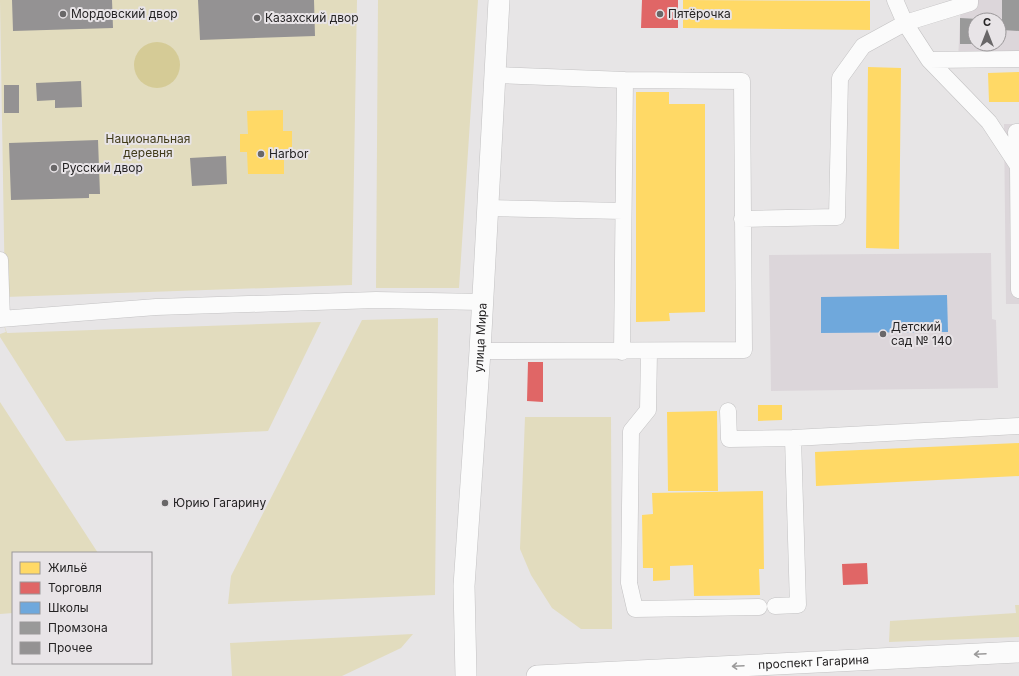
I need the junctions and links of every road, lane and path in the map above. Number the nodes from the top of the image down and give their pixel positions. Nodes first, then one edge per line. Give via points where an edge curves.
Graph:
1 (499, 0) edge
2 (895, 0) edge
3 (970, 0) edge
4 (905, 23) junction
5 (1019, 59) edge
6 (930, 60) junction
7 (494, 75) junction
8 (625, 80) junction
9 (1019, 132) edge
10 (1018, 166) junction
11 (487, 208) junction
12 (623, 211) junction
13 (742, 219) junction
14 (0, 260) edge
15 (1019, 290) edge
16 (482, 302) junction
17 (1, 319) edge
18 (480, 351) junction
19 (622, 352) junction
20 (649, 352) junction
21 (728, 411) dead end
22 (1019, 426) edge
23 (793, 438) junction
24 (1019, 652) edge
25 (466, 676) edge
26 (537, 676) edge

1 - 7 main road, улица Мира
2 - 4 lane
3 - 4 lane via 970,3
4 - 6 lane
4 - 13 lane via 863,46 840,78 837,217
5 - 6 lane
6 - 10 lane via 989,122
7 - 8 lane
7 - 11 main road, улица Мира
8 - 12 lane
8 - 13 lane via 742,81
9 - 10 lane via 1016,132
10 - 15 lane
11 - 12 lane
11 - 16 main road, улица Мира
12 - 19 lane
13 - 20 lane via 744,350
14 - 17 lane
16 - 17 lane via 376,300 156,307
16 - 18 main road, улица Мира
18 - 19 lane
18 - 25 main road, улица Мира via 464,586
19 - 20 lane
20 - 23 lane via 648,410 631,431 629,583 635,609 798,606
21 - 23 lane via 729,439
22 - 23 lane
24 -> 26 main road, проспект Гагарина

